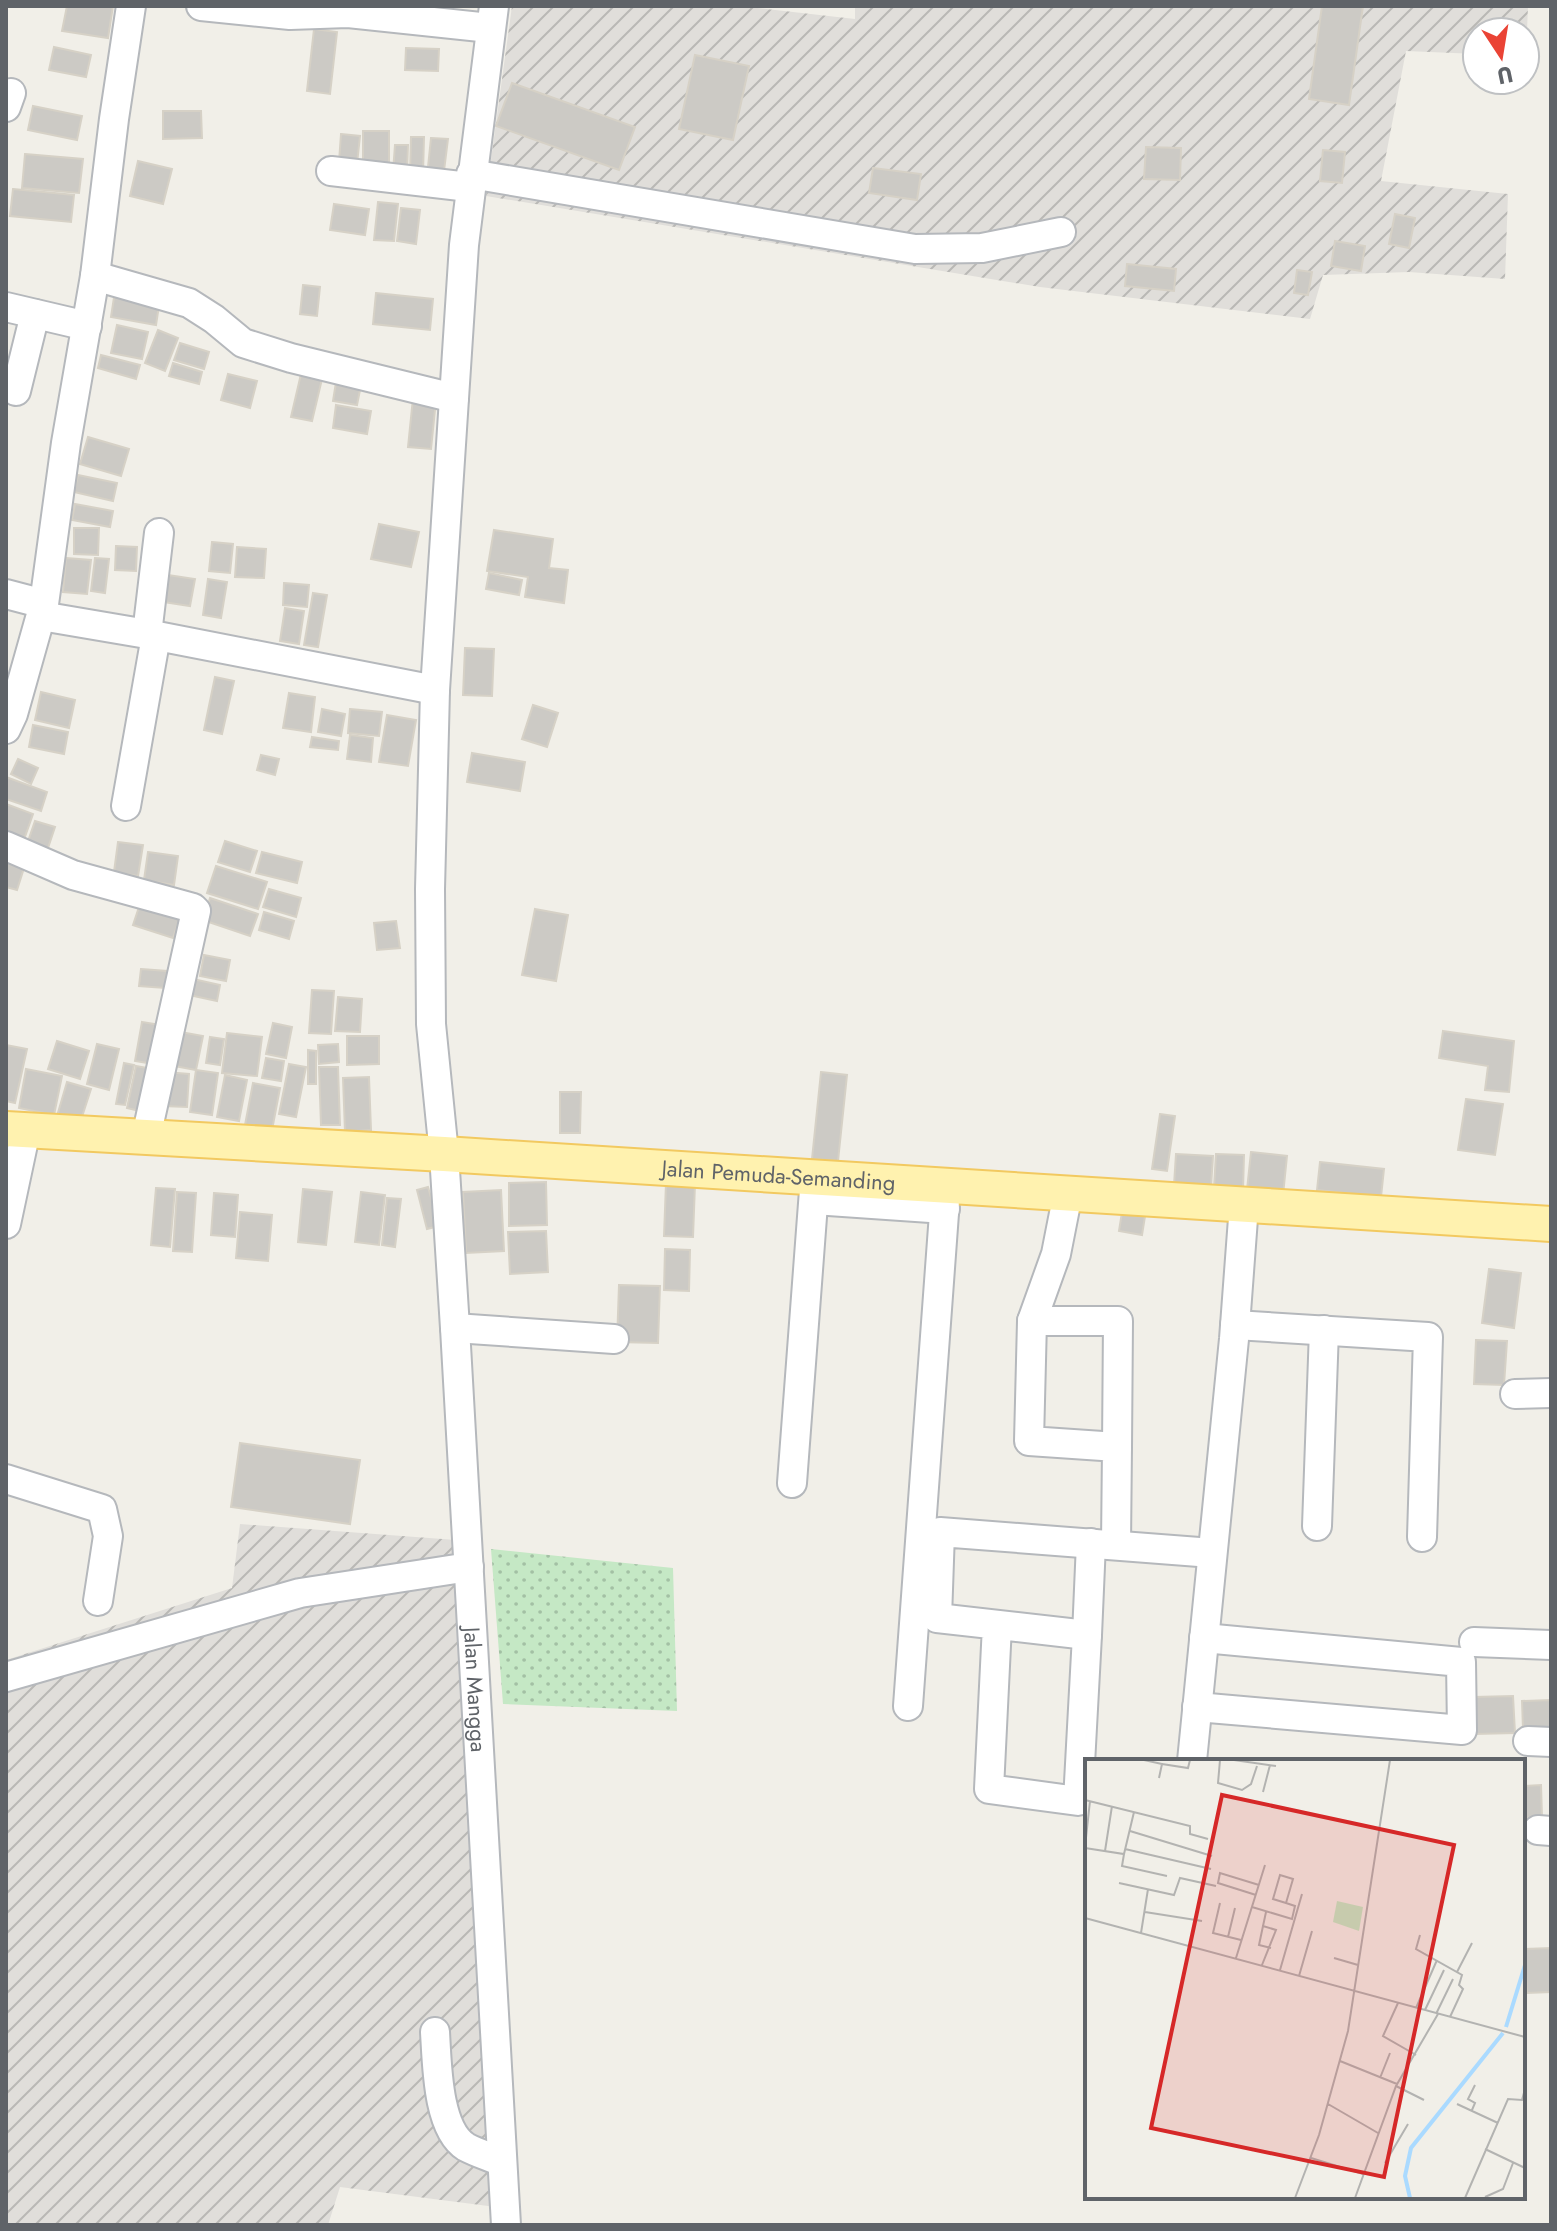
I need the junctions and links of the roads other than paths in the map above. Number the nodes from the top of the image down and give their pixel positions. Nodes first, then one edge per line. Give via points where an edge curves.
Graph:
1 (131, 6) edge
2 (201, 6) edge
3 (492, 17) edge
4 (331, 171) dead end
5 (470, 180) junction
6 (1061, 232) dead end
7 (95, 276) junction
8 (6, 307) edge
9 (35, 314) junction
10 (87, 326) junction
11 (16, 391) dead end
12 (454, 398) junction
13 (159, 533) dead end
14 (6, 594) edge
15 (42, 610) junction
16 (152, 635) junction
17 (435, 690) junction
18 (8, 718) edge
19 (126, 806) dead end
20 (6, 846) edge
21 (16, 1129) edge
22 (146, 1137) junction
23 (444, 1154) junction
24 (814, 1188) junction
25 (1068, 1193) junction
26 (946, 1197) junction
27 (1244, 1205) junction
28 (6, 1224) edge
29 (1551, 1224) edge
30 (1032, 1321) junction
31 (1235, 1325) junction
32 (455, 1328) junction
33 (1324, 1330) junction
34 (614, 1339) dead end
35 (1551, 1393) edge
36 (1515, 1394) dead end
37 (1117, 1447) junction
38 (6, 1479) edge
39 (792, 1483) dead end
40 (1317, 1526) dead end
41 (1422, 1537) dead end
42 (1104, 1544) junction
43 (1212, 1553) junction
44 (469, 1567) junction
45 (98, 1601) dead end
46 (997, 1625) junction
47 (1087, 1635) junction
48 (1204, 1638) junction
49 (1474, 1642) dead end
50 (1551, 1645) edge
51 (6, 1677) edge
52 (908, 1706) dead end
53 (1197, 1707) junction
54 (1192, 1759) edge
55 (1083, 1801) edge
56 (435, 2032) dead end
57 (502, 2162) junction
58 (506, 2225) edge

1 - 7 street
2 - 3 street via 290,15
3 - 5 street, Jalan Mangga
4 - 5 street
5 - 6 street via 915,249 982,248
5 - 12 street, Jalan Mangga
7 - 10 street
7 - 12 street via 189,303 243,343
8 - 9 street
9 - 10 street
9 - 11 street
10 - 15 street
12 - 17 street, Jalan Mangga
13 - 16 street
14 - 15 street
15 - 16 street
15 - 18 street
16 - 17 street
16 - 19 street
17 - 23 street, Jalan Mangga via 431,1024
20 - 22 street via 73,875 196,911
21 - 22 main road, Jalan Pemuda-Semanding
21 - 28 street
22 - 23 main road, Jalan Pemuda-Semanding
23 - 24 main road, Jalan Pemuda-Semanding
23 - 32 street, Jalan Mangga
24 - 26 main road, Jalan Pemuda-Semanding
24 - 39 street
25 - 26 main road, Jalan Pemuda-Semanding
25 - 27 main road, Jalan Pemuda-Semanding
25 - 30 street via 1056,1254
26 - 52 street
27 - 29 main road, Jalan Pemuda-Semanding
27 - 31 street
30 - 37 street via 1029,1441
30 - 37 street via 1118,1321
31 - 33 street
31 - 43 street
32 - 34 street
32 - 44 street, Jalan Mangga
33 - 40 street
33 - 41 street via 1428,1337
35 - 36 street
37 - 42 street
38 - 45 street via 102,1509 108,1536
42 - 43 street
42 - 46 street via 940,1532 937,1618
42 - 47 street
43 - 48 street
44 - 51 street via 300,1593
44 - 57 street, Jalan Mangga
46 - 47 street
46 - 55 street via 989,1789
47 - 55 street
48 - 53 street
48 - 53 street via 1461,1662 1462,1730
49 - 50 street
53 - 54 street
56 - 57 street via 445,2118 463,2146
57 - 58 street, Jalan Mangga

